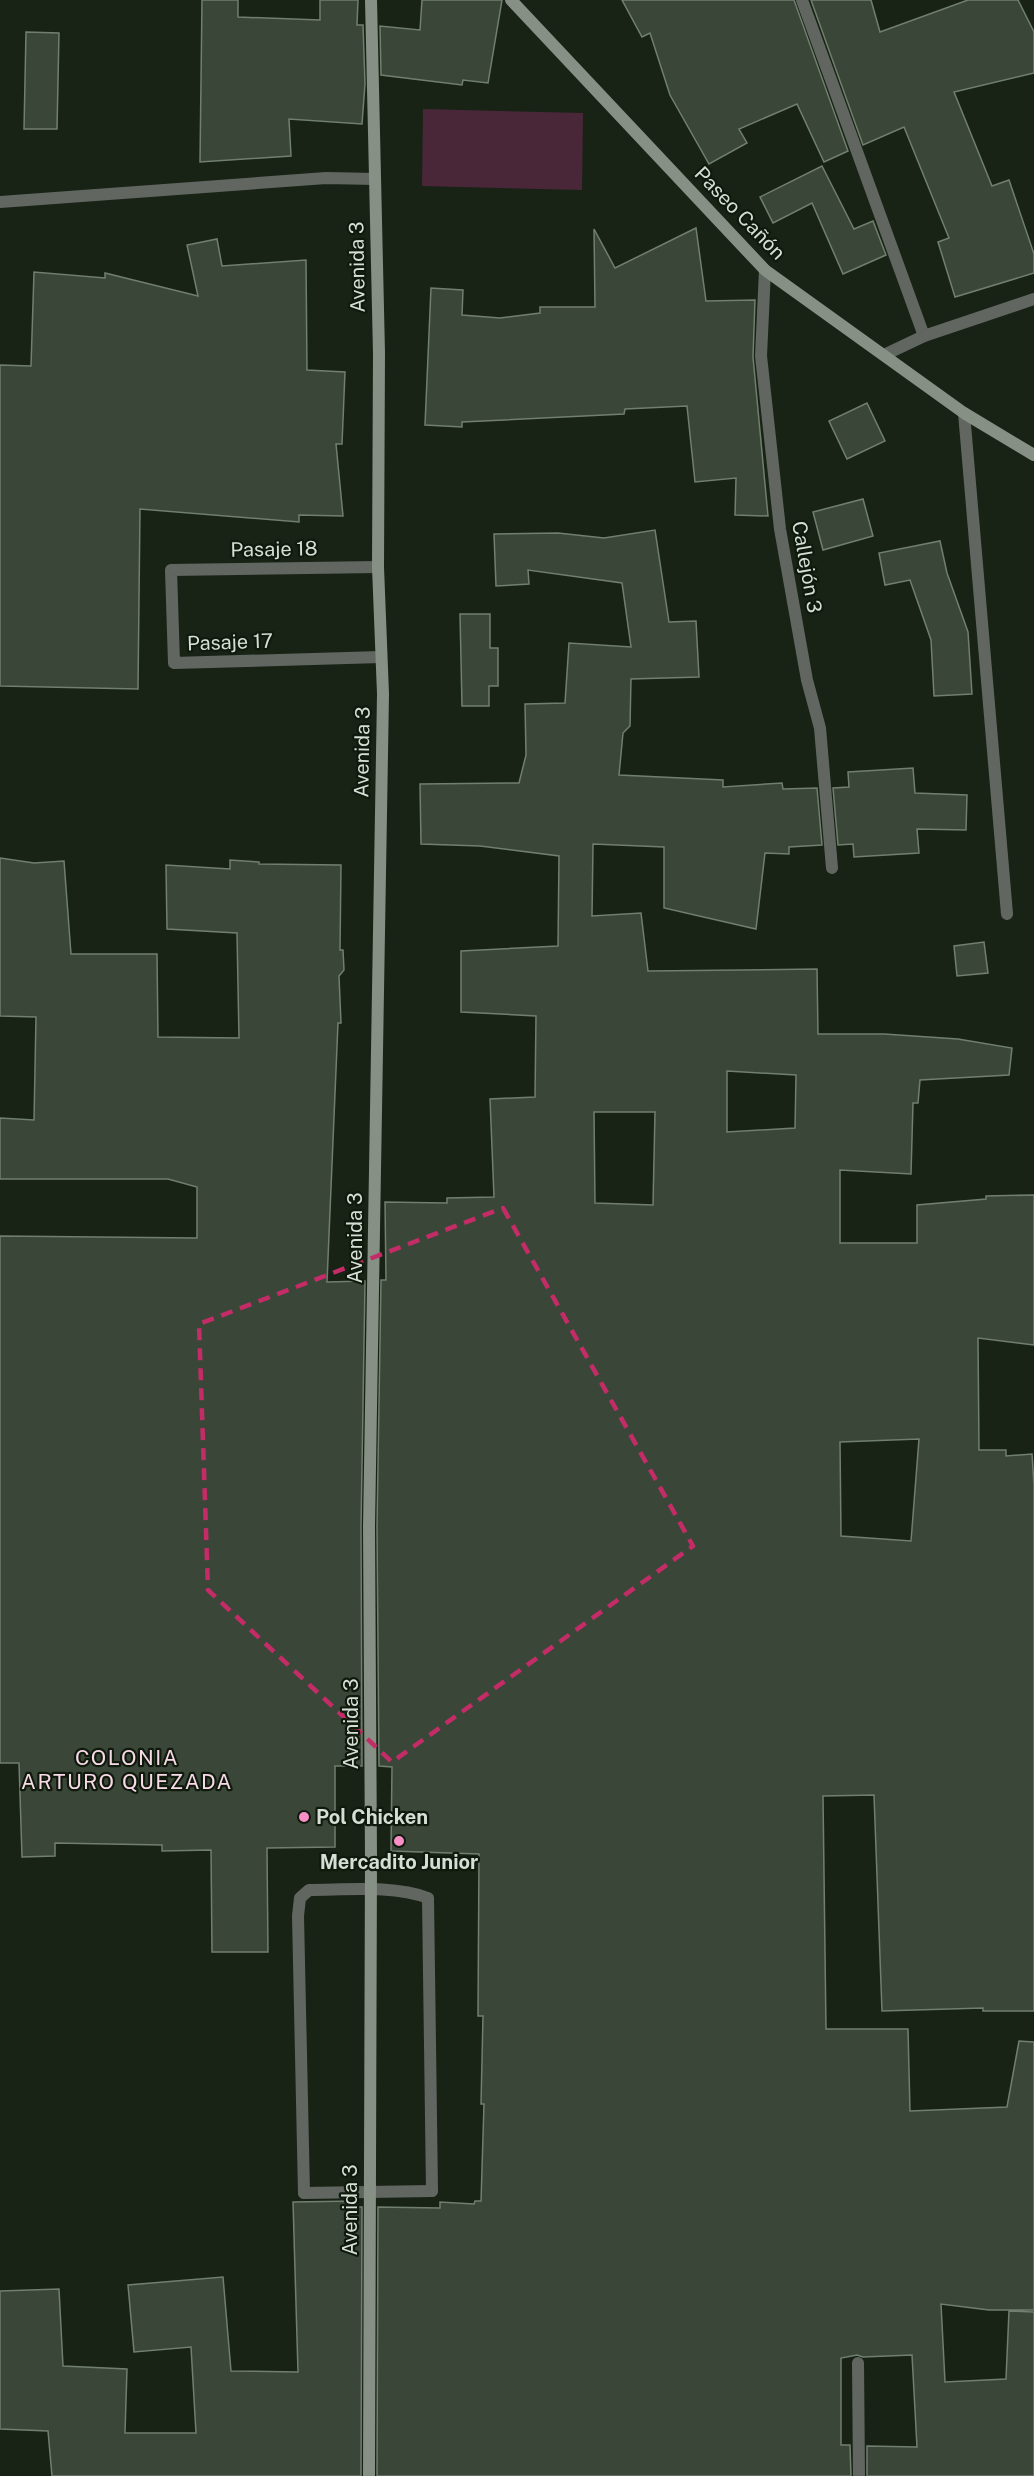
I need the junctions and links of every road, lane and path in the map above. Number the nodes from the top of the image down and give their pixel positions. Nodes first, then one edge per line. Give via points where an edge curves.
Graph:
1 (371, 0) edge
2 (511, 0) edge
3 (802, 0) edge
4 (375, 179) junction
5 (0, 202) edge
6 (765, 270) junction
7 (1034, 299) edge
8 (924, 336) junction
9 (884, 355) junction
10 (964, 413) junction
11 (1034, 455) edge
12 (378, 567) junction
13 (171, 570) joint
14 (381, 657) junction
15 (832, 868) dead end
16 (1007, 914) dead end
17 (371, 1889) junction
18 (370, 2192) junction
19 (858, 2363) dead end
20 (369, 2476) edge
21 (859, 2476) edge

1 - 4 street, Avenida 3
2 - 6 street, Paseo Cañón
3 - 8 street
4 - 5 street via 326,178
4 - 12 street, Avenida 3
6 - 9 street, Paseo Cañón
6 - 15 street, Callejón 3 via 761,357 780,529 807,680 820,728
7 - 8 street
8 - 9 street
9 - 10 street, Paseo Cañón
10 - 11 street, Paseo Cañón
10 - 16 street
12 - 13 street, Pasaje 18
12 - 14 street, Avenida 3
13 - 14 street, Pasaje 17 via 174,663
14 - 17 street, Avenida 3 via 369,1527
17 - 18 street, Avenida 3
17 - 18 street via 428,1898 432,2191
17 - 18 street via 309,1890 300,1898 298,1916 304,2193
18 - 20 street, Avenida 3
19 - 21 street

